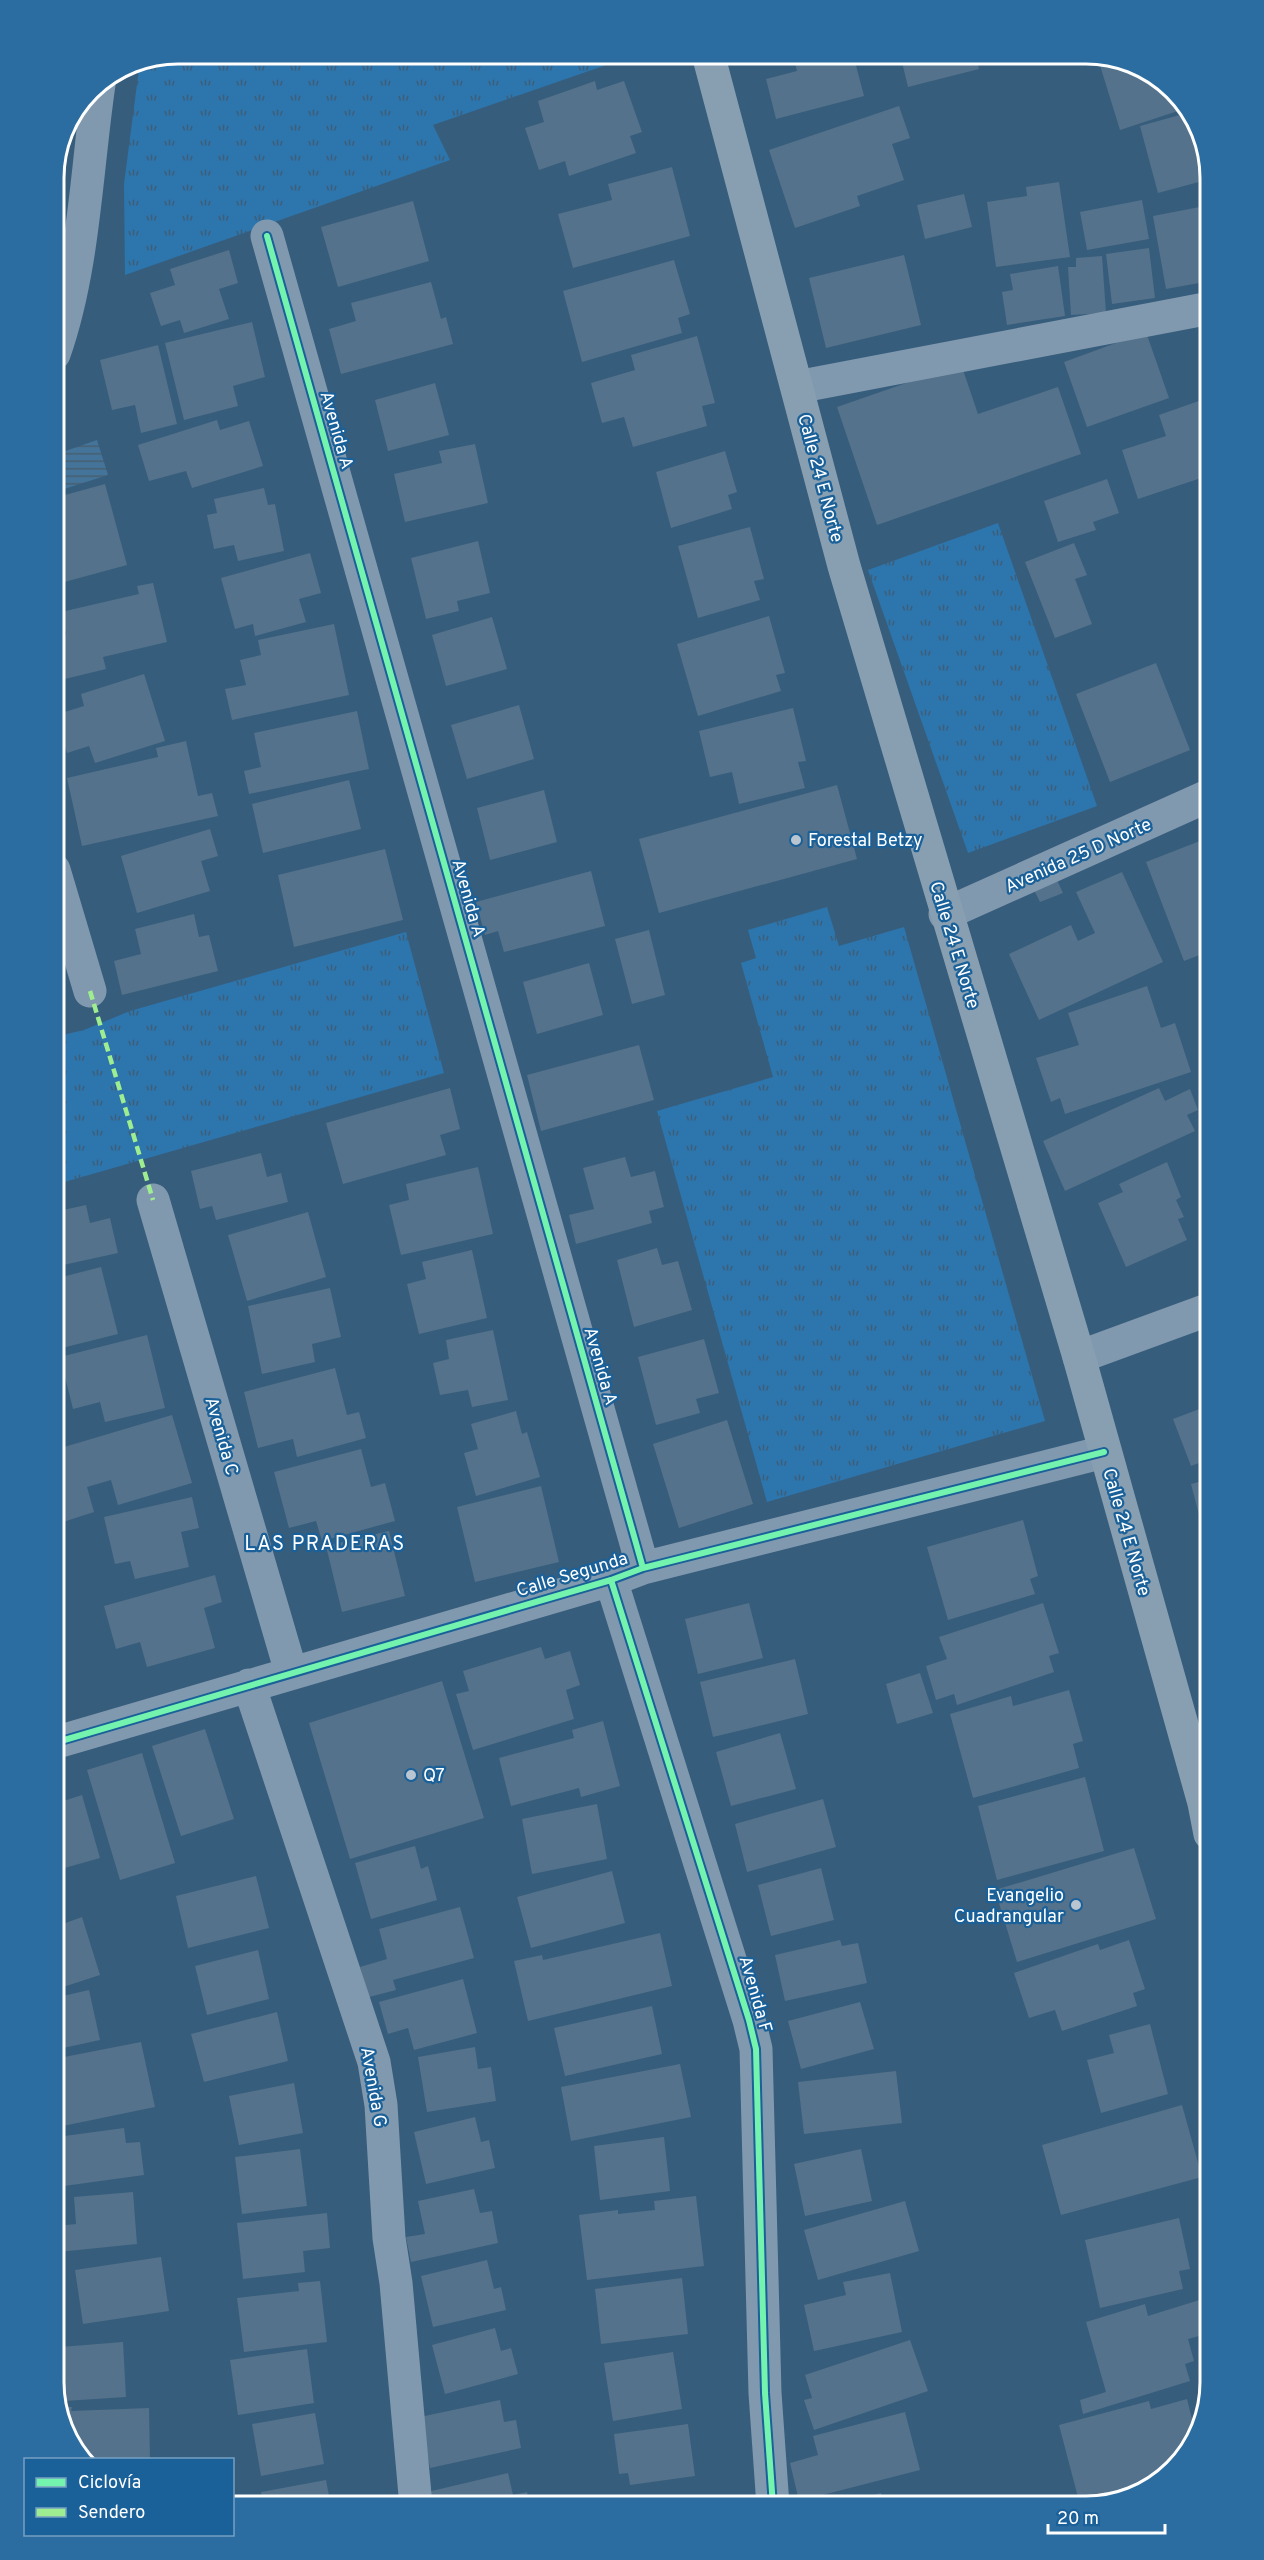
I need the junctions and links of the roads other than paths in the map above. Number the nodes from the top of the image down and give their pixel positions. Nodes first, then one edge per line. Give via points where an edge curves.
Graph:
1 (711, 65) edge
2 (85, 116) edge
3 (267, 236) dead end
4 (1200, 310) edge
5 (65, 319) edge
6 (797, 387) junction
7 (1200, 799) edge
8 (65, 906) edge
9 (945, 914) junction
10 (90, 991) dead end
11 (153, 1200) dead end
12 (1200, 1313) edge
13 (1078, 1357) junction
14 (1104, 1452) junction
15 (643, 1568) junction
16 (611, 1580) junction
17 (291, 1672) junction
18 (249, 1685) junction
19 (64, 1740) edge
20 (1200, 1785) edge
21 (415, 2495) edge
22 (772, 2496) edge

1 - 6 main road, Calle 24 E Norte
2 - 5 street via 76,259
3 - 15 street, Avenida A
4 - 6 street
6 - 9 main road, Calle 24 E Norte via 844,566
7 - 9 street, Avenida 25 D Norte
8 - 10 street
9 - 13 main road, Calle 24 E Norte
11 - 17 street, Avenida C
12 - 13 street
13 - 14 main road, Calle 24 E Norte
14 - 15 street, Calle Segunda
14 - 20 main road, Calle 24 E Norte
15 - 16 street, Calle Segunda
16 - 17 street, Calle Segunda
16 - 22 street, Avenida F via 756,2049 765,2393
17 - 18 street, Calle Segunda
18 - 19 street, Calle Segunda
18 - 21 street, Avenida G via 374,2062

